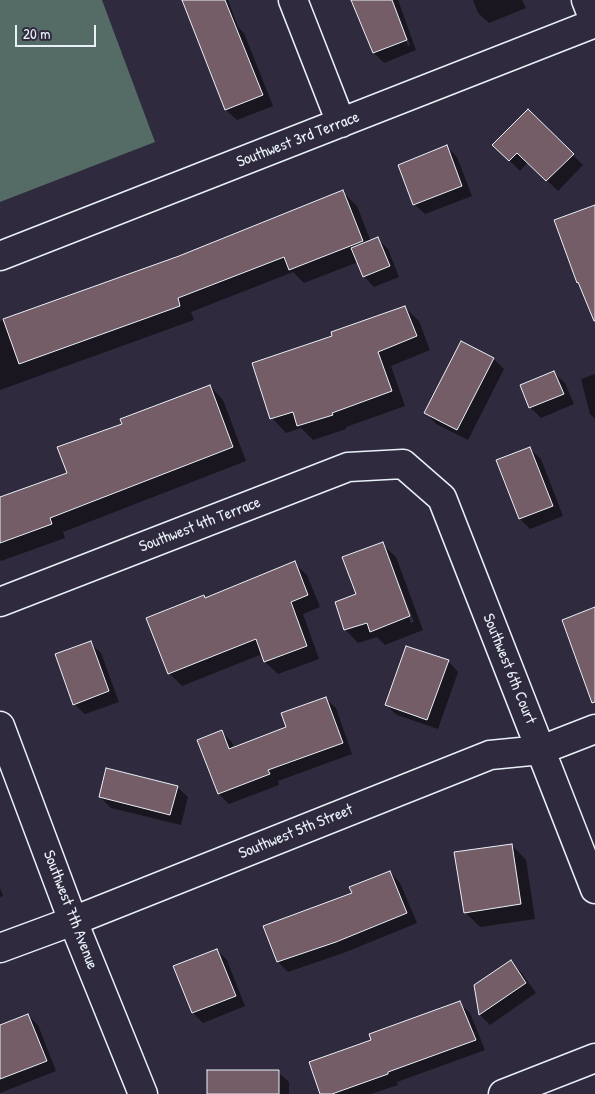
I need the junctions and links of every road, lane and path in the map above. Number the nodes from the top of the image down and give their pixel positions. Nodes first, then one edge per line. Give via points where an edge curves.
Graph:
1 (293, 0) edge
2 (586, 0) edge
3 (595, 23) edge
4 (341, 123) junction
5 (0, 256) edge
6 (403, 464) joint
7 (0, 602) edge
8 (0, 726) edge
9 (595, 729) edge
10 (541, 750) junction
11 (595, 889) edge
12 (73, 921) junction
13 (0, 948) edge
14 (595, 1058) edge
15 (143, 1094) edge
16 (503, 1094) edge

1 - 4 street
2 - 3 street
3 - 4 street, Southwest 3rd Terrace
4 - 5 street, Southwest 3rd Terrace
6 - 7 street, Southwest 4th Terrace via 348,467
6 - 10 street, Southwest 6th Court via 442,498
8 - 12 street, Southwest 7th Avenue
9 - 10 street, Southwest 5th Street
10 - 11 street, Southwest 6th Court
10 - 12 street, Southwest 5th Street via 490,755
12 - 13 street, Southwest 5th Street
12 - 15 street, Southwest 7th Avenue
14 - 16 street

